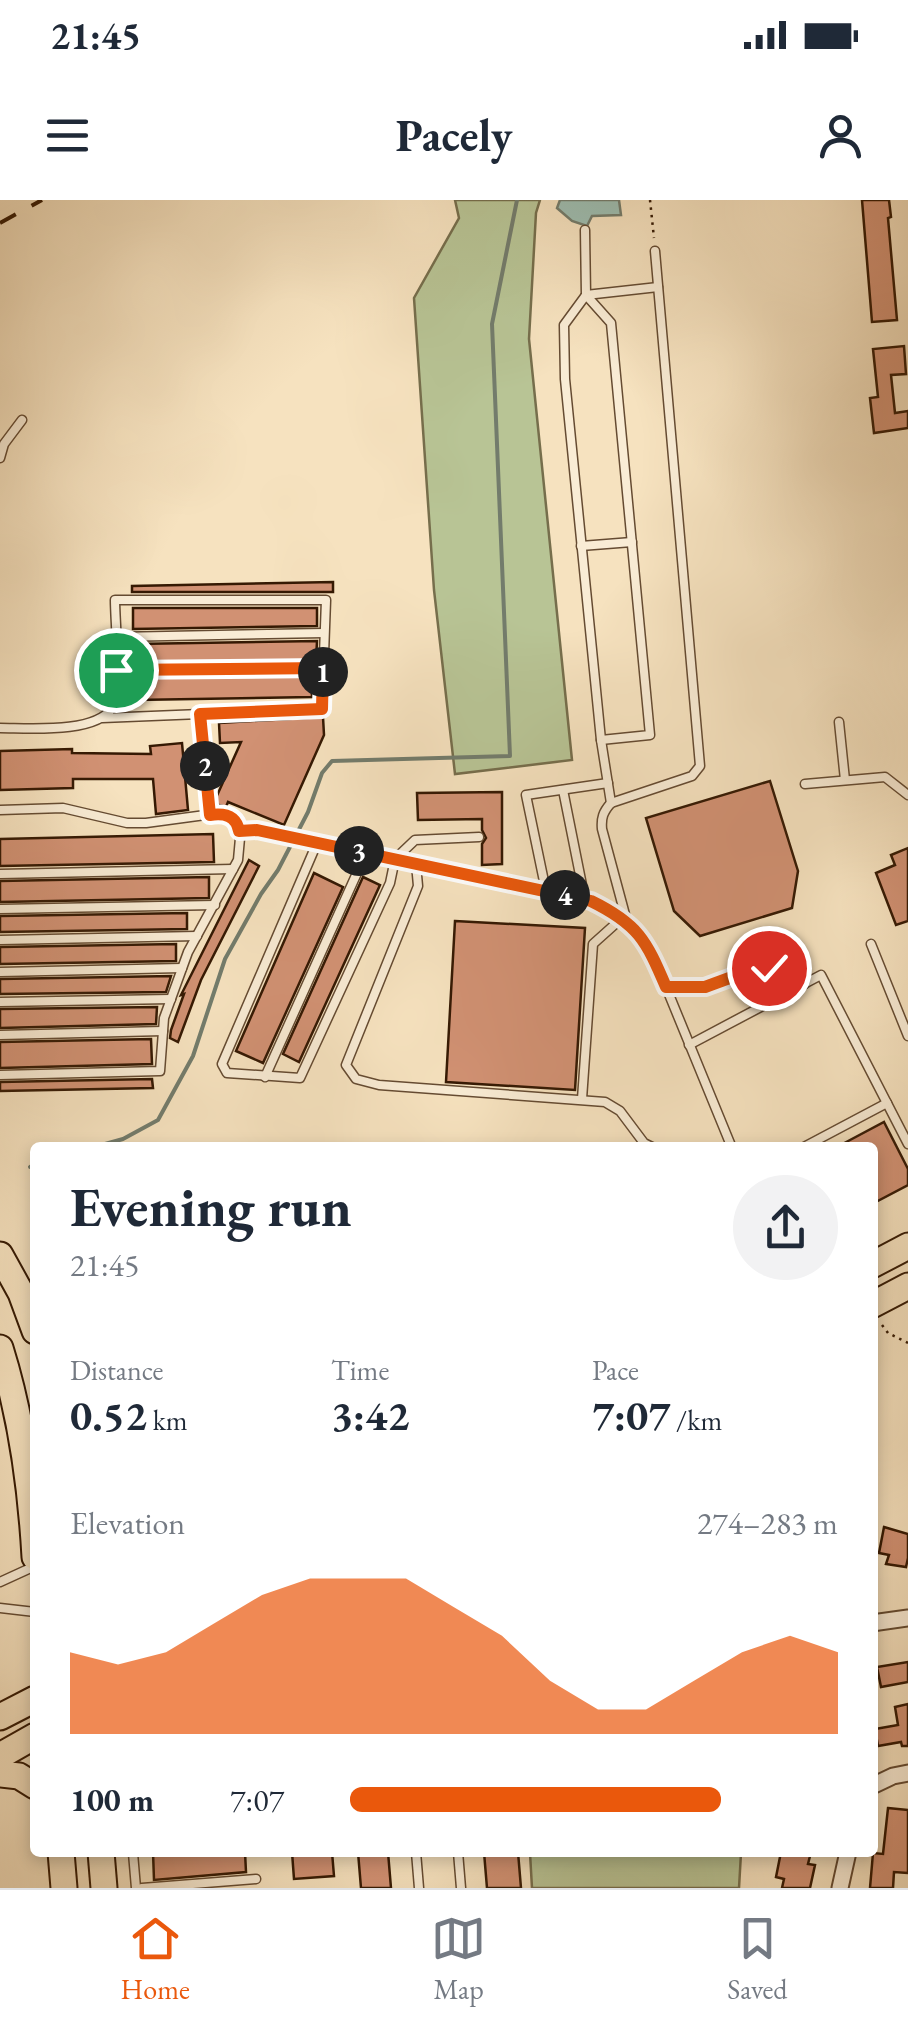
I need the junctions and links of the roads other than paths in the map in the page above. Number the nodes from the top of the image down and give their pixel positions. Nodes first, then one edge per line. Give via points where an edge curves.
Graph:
1 (584, 230) dead end
2 (655, 251) road end
3 (658, 287) junction
4 (586, 295) junction
5 (22, 420) dead end
6 (0, 458) edge
7 (632, 542) junction
8 (581, 546) junction
9 (324, 633) junction
10 (116, 637) junction
11 (323, 668) junction
12 (116, 670) junction
13 (200, 714) junction
14 (102, 718) junction
15 (839, 722) dead end
16 (0, 728) edge
17 (600, 740) junction
18 (845, 780) junction
19 (608, 783) junction
20 (805, 784) dead end
21 (564, 790) junction
22 (908, 795) edge
23 (611, 804) junction
24 (0, 810) edge
25 (210, 815) junction
26 (239, 831) junction
27 (479, 837) dead end
28 (317, 842) junction
29 (366, 853) junction
30 (395, 859) junction
31 (416, 864) junction
32 (233, 869) junction
33 (0, 874) edge
34 (546, 892) junction
35 (586, 900) junction
36 (215, 904) junction
37 (0, 909) edge
38 (624, 920) junction
39 (197, 936) junction
40 (0, 940) edge
41 (870, 944) dead end
42 (182, 968) junction
43 (0, 972) edge
44 (805, 984) junction
45 (666, 987) junction
46 (171, 999) junction
47 (0, 1002) edge
48 (908, 1003) edge
49 (896, 1007) junction
50 (163, 1031) junction
51 (0, 1034) edge
52 (908, 1036) edge
53 (689, 1045) junction
54 (0, 1076) edge
55 (265, 1077) junction
56 (582, 1099) junction
57 (887, 1103) junction
58 (643, 1142) edge
59 (729, 1142) edge
60 (813, 1142) edge
61 (908, 1144) edge
62 (908, 1246) edge
63 (0, 1255) edge
64 (878, 1262) edge
65 (908, 1286) edge
66 (878, 1308) edge
67 (30, 1317) edge
68 (0, 1348) edge
69 (30, 1509) edge
70 (30, 1568) edge
71 (0, 1582) edge
72 (0, 1608) edge
73 (30, 1611) edge
74 (908, 1618) edge
75 (878, 1622) edge
76 (30, 1701) edge
77 (0, 1717) edge
78 (30, 1739) edge
79 (0, 1756) edge
80 (908, 1773) edge
81 (0, 1774) edge
82 (30, 1783) edge
83 (878, 1783) edge
84 (61, 1857) edge
85 (101, 1857) edge
86 (135, 1857) edge
87 (416, 1857) edge
88 (458, 1857) edge
89 (847, 1857) edge
90 (256, 1879) dead end
91 (64, 1888) edge
92 (104, 1888) edge
93 (139, 1888) edge
94 (418, 1888) edge
95 (460, 1888) edge
96 (840, 1888) edge

1 - 4 lane
2 - 3 lane
3 - 4 lane
3 - 23 lane via 700,766 692,776
4 - 7 lane via 611,323
4 - 8 lane via 564,325
5 - 6 lane
7 - 8 lane
7 - 17 lane via 650,735
8 - 17 lane
9 - 10 lane
9 - 10 lane via 326,600 115,600
9 - 11 lane
10 - 12 lane
11 - 12 lane
11 - 13 lane via 322,709
12 - 14 lane via 115,699
13 - 14 lane
13 - 25 lane
14 - 16 lane via 66,727
15 - 18 lane
17 - 19 lane
18 - 20 lane
18 - 22 lane via 885,777
19 - 21 lane
19 - 23 lane
21 - 34 lane via 526,796
21 - 35 lane
23 - 38 lane via 601,821
24 - 25 lane via 63,808 146,823
25 - 26 lane via 232,818
26 - 28 lane
26 - 32 lane
27 - 30 lane via 415,840
28 - 29 lane
28 - 55 lane via 222,1064 227,1073
29 - 30 lane
29 - 55 lane
30 - 31 lane
30 - 55 lane via 300,1078
31 - 34 lane
31 - 56 lane via 418,886 346,1066 356,1079 379,1085
32 - 33 lane
32 - 36 lane
34 - 35 lane
35 - 38 lane
36 - 37 lane
36 - 39 lane
38 - 45 lane via 650,948
38 - 56 lane via 592,944
39 - 40 lane
39 - 42 lane
41 - 49 lane
42 - 43 lane
42 - 46 lane
44 - 45 lane via 762,966 705,987
44 - 53 lane
44 - 57 lane via 821,975
45 - 53 lane
46 - 47 lane
46 - 50 lane
48 - 49 lane
49 - 52 lane
50 - 51 lane
50 - 54 lane via 160,1071
53 - 59 lane
56 - 58 lane via 620,1111
57 - 60 lane
57 - 61 lane
62 - 64 main road
63 - 67 main road
65 - 66 main road
68 - 69 main road via 12,1385 14,1436
70 - 71 lane
72 - 73 lane
74 - 75 street
76 - 77 main road
78 - 79 main road
80 - 83 street
81 - 82 main road
84 - 91 main road
85 - 92 main road
86 - 93 lane
87 - 94 lane
88 - 95 lane
89 - 96 street
90 - 93 lane

